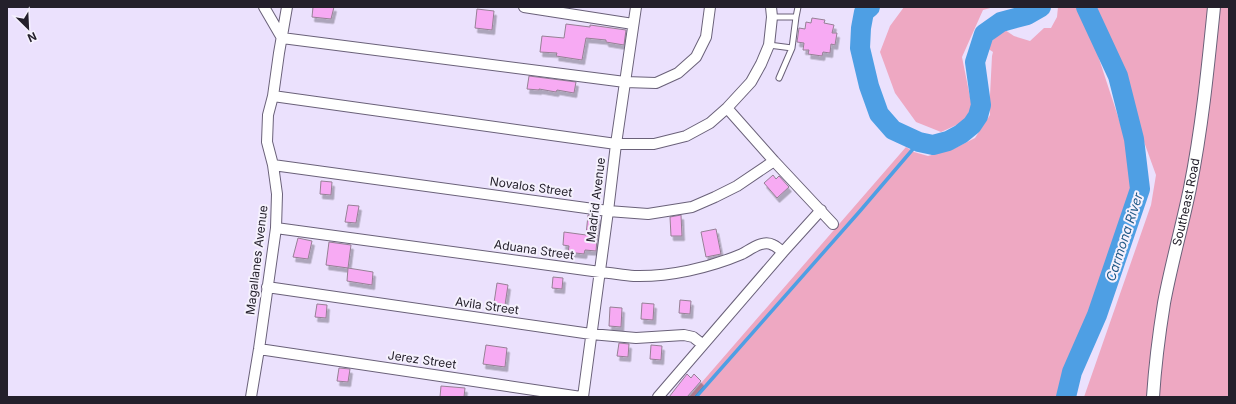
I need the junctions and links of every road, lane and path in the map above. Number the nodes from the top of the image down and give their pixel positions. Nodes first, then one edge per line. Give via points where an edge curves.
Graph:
1 (264, 7) edge
2 (287, 7) edge
3 (524, 7) edge
4 (636, 7) edge
5 (710, 7) edge
6 (798, 7) edge
7 (1214, 7) edge
8 (772, 12) edge
9 (796, 18) junction
10 (633, 24) junction
11 (282, 38) junction
12 (768, 45) junction
13 (792, 48) junction
14 (779, 78) dead end
15 (625, 82) junction
16 (273, 96) junction
17 (727, 108) junction
18 (616, 144) junction
19 (774, 161) junction
20 (273, 165) junction
21 (821, 210) junction
22 (608, 211) junction
23 (833, 224) dead end
24 (276, 228) junction
25 (783, 252) junction
26 (600, 272) junction
27 (267, 287) junction
28 (591, 334) junction
29 (702, 344) junction
30 (259, 349) junction
31 (251, 397) edge
32 (582, 397) edge
33 (658, 397) edge
34 (1153, 397) edge

1 - 11 street
2 - 11 street, Magallanes Avenue
3 - 10 street
4 - 10 street, Madrid Avenue
5 - 15 street via 706,37 696,57 678,73 656,83
6 - 9 lane
7 - 34 street, Southeast Road via 1197,150 1164,303 1156,354
8 - 9 lane
8 - 12 street
9 - 13 lane
10 - 15 street, Madrid Avenue
11 - 15 street
11 - 16 street, Magallanes Avenue
12 - 13 lane
12 - 17 street via 751,82
13 - 14 lane
15 - 18 street, Madrid Avenue
16 - 18 street
16 - 20 street, Magallanes Avenue via 268,115 267,142
17 - 18 street via 710,123 686,136 654,144
17 - 19 street
18 - 22 street, Madrid Avenue
19 - 21 street
19 - 22 street, Novalos Street via 737,186 692,206 648,214
20 - 22 street, Novalos Street
20 - 24 street, Magallanes Avenue via 277,194
21 - 23 street
21 - 25 street
22 - 26 street, Madrid Avenue
24 - 26 street, Aduana Street
24 - 27 street, Magallanes Avenue
25 - 26 street, Aduana Street via 768,243 707,266 670,274 634,276
25 - 29 street
26 - 28 street, Madrid Avenue
27 - 28 street, Avila Street
27 - 30 street, Magallanes Avenue
28 - 29 street, Avila Street via 636,338 684,335
28 - 32 street, Madrid Avenue
29 - 33 street
30 - 31 street, Magallanes Avenue
30 - 32 street, Jerez Street

